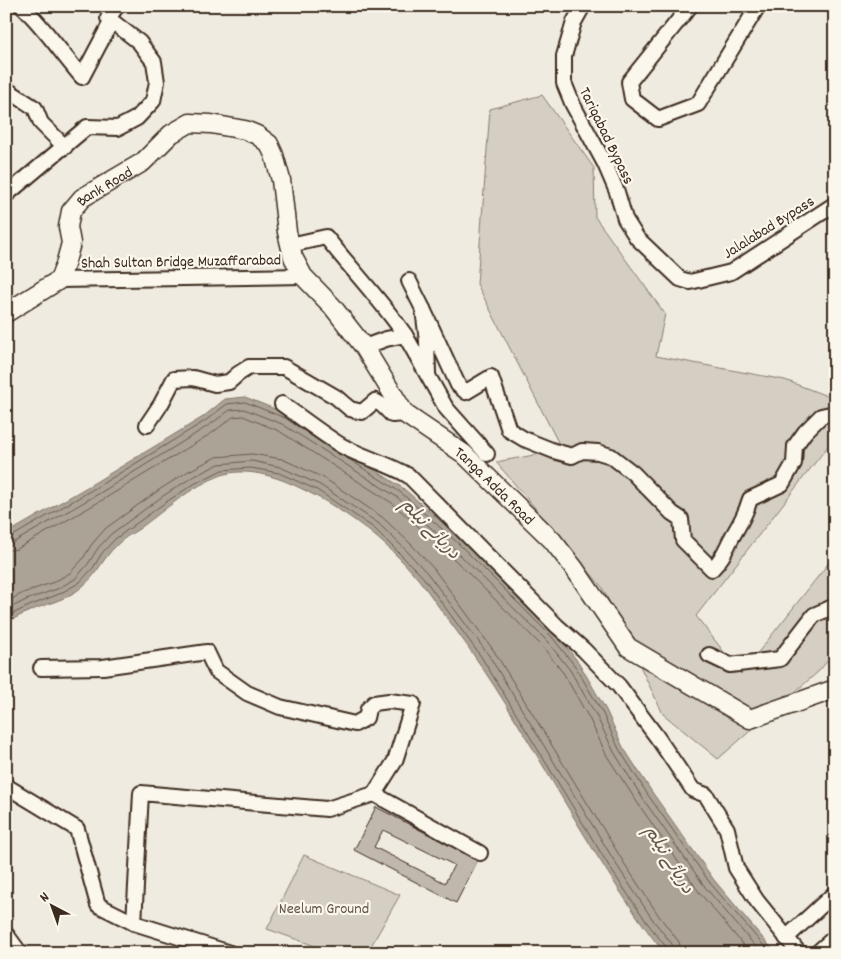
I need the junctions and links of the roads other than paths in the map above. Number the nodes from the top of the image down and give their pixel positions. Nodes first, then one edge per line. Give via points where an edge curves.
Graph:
1 (22, 6) edge
2 (117, 6) edge
3 (583, 6) edge
4 (690, 6) edge
5 (758, 6) edge
6 (110, 24) dead end
7 (6, 89) edge
8 (257, 135) joint
9 (64, 147) junction
10 (6, 195) edge
11 (835, 204) edge
12 (290, 245) junction
13 (303, 276) junction
14 (59, 280) junction
15 (409, 282) dead end
16 (690, 282) joint
17 (423, 310) junction
18 (6, 313) edge
19 (405, 335) junction
20 (364, 346) junction
21 (428, 378) junction
22 (282, 404) dead end
23 (835, 413) edge
24 (405, 414) junction
25 (147, 425) dead end
26 (487, 454) dead end
27 (835, 606) edge
28 (709, 655) dead end
29 (41, 668) dead end
30 (834, 688) edge
31 (6, 786) edge
32 (374, 794) junction
33 (480, 853) dead end
34 (835, 893) edge
35 (134, 923) junction
36 (6, 934) edge
37 (835, 937) edge
38 (786, 938) junction
39 (193, 947) edge
40 (20, 953) edge
41 (230, 953) edge
42 (799, 953) edge
43 (820, 953) edge

1 - 6 street via 39,22 82,77
2 - 9 street via 108,18 139,42 154,62 158,82 153,101 137,118 118,128 87,127
3 - 16 street, Tariqabad Bypass via 574,22 564,56 564,83 605,164 624,220 658,259 680,279
4 - 5 street via 628,82 632,99 658,119 698,104
7 - 9 street via 35,108 41,123
8 - 12 main road, Tanga Adda Road via 269,144 274,155 281,180
8 - 14 main road, Bank Road via 245,130 190,123 171,134 143,162 82,198 71,211 68,227 71,243
9 - 10 street
11 - 16 street, Jalalabad Bypass via 731,272
12 - 13 main road, Tanga Adda Road
12 - 19 street via 326,236
13 - 14 street, Shah Sultan Bridge Muzaffarabad
13 - 20 main road, Tanga Adda Road
14 - 18 main road
15 - 17 street
17 - 21 street via 428,341
17 - 23 street via 458,385 466,392 491,377 509,430 524,439 572,456 582,451 611,456 681,519 684,540 712,569 720,561 746,515 750,499 782,484 794,463 794,446 821,416
19 - 20 street
19 - 21 street
20 - 24 main road, Tanga Adda Road
21 - 26 street via 446,408
22 - 38 street via 342,446 409,476 619,686 692,790 706,795 727,829 736,868 757,902
24 - 25 street via 392,415 375,402 362,412 350,410 336,397 284,367 249,367 230,382 214,384 193,378 174,379
24 - 30 main road, Tanga Adda Road via 464,454 552,540 628,647 750,719
27 - 28 street via 814,616 780,659 730,665
29 - 32 street via 103,668 207,652 216,671 248,693 280,707 355,724 366,718 374,703 413,704 395,761
31 - 35 street via 77,830 98,905
32 - 33 street
32 - 35 street via 327,809 141,794
34 - 38 street
35 - 39 street
36 - 40 street
37 - 43 street
38 - 42 street
39 - 41 street

